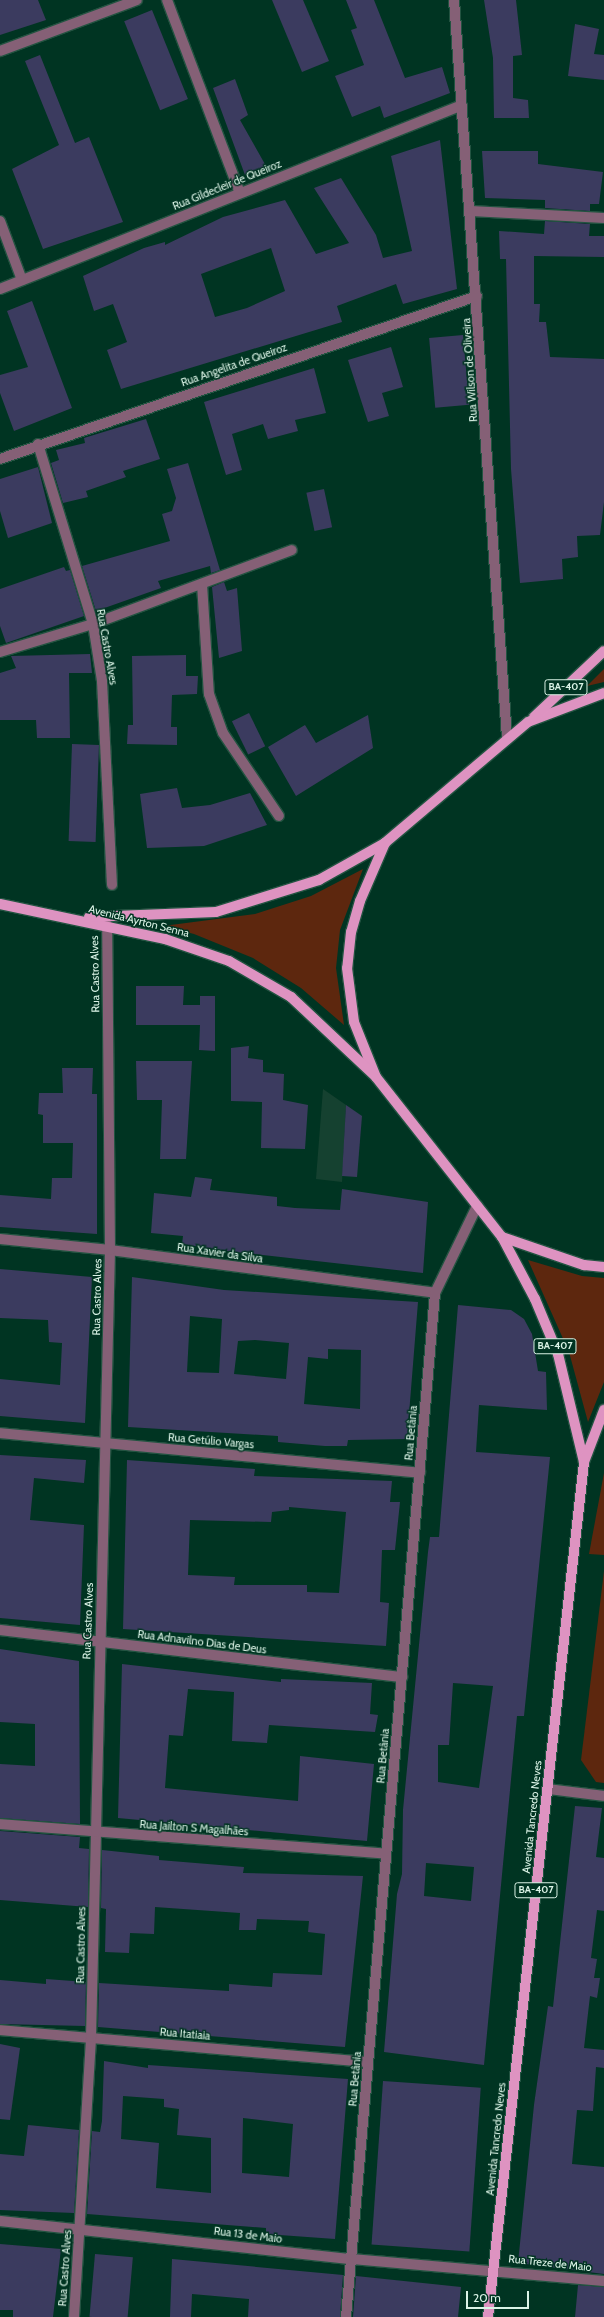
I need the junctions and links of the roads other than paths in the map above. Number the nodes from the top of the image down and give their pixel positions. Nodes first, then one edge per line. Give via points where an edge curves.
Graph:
1 (137, 0) edge
2 (167, 0) edge
3 (454, 0) edge
4 (0, 51) edge
5 (462, 105) junction
6 (240, 193) junction
7 (471, 211) junction
8 (604, 218) edge
9 (0, 221) edge
10 (22, 280) junction
11 (0, 288) edge
12 (477, 296) junction
13 (38, 444) junction
14 (0, 459) edge
15 (292, 550) dead end
16 (202, 584) junction
17 (93, 624) junction
18 (604, 651) edge
19 (0, 652) edge
20 (604, 693) edge
21 (528, 722) junction
22 (507, 738) junction
23 (279, 816) dead end
24 (385, 843) junction
25 (112, 885) dead end
26 (0, 904) edge
27 (78, 918) junction
28 (107, 925) junction
29 (376, 1077) junction
30 (477, 1206) junction
31 (502, 1237) junction
32 (0, 1239) edge
33 (110, 1250) junction
34 (604, 1267) edge
35 (435, 1293) junction
36 (604, 1410) edge
37 (0, 1433) edge
38 (105, 1444) junction
39 (584, 1462) junction
40 (420, 1473) junction
41 (0, 1630) edge
42 (99, 1642) junction
43 (402, 1677) junction
44 (548, 1789) junction
45 (604, 1796) edge
46 (0, 1824) edge
47 (96, 1832) junction
48 (386, 1854) junction
49 (0, 2030) edge
50 (91, 2037) junction
51 (368, 2062) junction
52 (0, 2220) edge
53 (80, 2228) junction
54 (351, 2258) junction
55 (494, 2269) junction
56 (604, 2281) edge
57 (74, 2317) edge
58 (346, 2317) edge
59 (488, 2317) edge

1 - 4 street
2 - 6 street
3 - 5 street, Rua Wilson de Oliveira
5 - 6 street, Rua Gildecleir de Queiroz
5 - 7 street, Rua Wilson de Oliveira
6 - 10 street, Rua Gildecleir de Queiroz
7 - 8 street
7 - 12 street, Rua Wilson de Oliveira
9 - 10 street
10 - 11 street, Rua Gildecleir de Queiroz
12 - 13 street, Rua Angelita de Queiroz
12 - 22 street, Rua Wilson de Oliveira
13 - 14 street, Rua Angelita de Queiroz
13 - 17 street, Rua Castro Alves
15 - 16 street
16 - 17 street
16 - 23 street via 209,694 223,733
17 - 19 street
17 - 25 street, Rua Castro Alves via 102,681
18 - 21 main road, BA-407
20 - 21 main road
21 - 22 main road
22 - 24 main road
24 - 27 main road, Avenida Ayrton Senna via 319,880 216,912
24 - 29 main road via 360,901 351,932 347,968 354,1022
26 - 27 main road
27 - 28 main road, Avenida Ayrton Senna
28 - 29 main road, Avenida Ayrton Senna via 196,948 270,982 314,1016
28 - 33 street, Rua Castro Alves
29 - 30 main road
30 - 31 main road
30 - 35 street, Rua Betânia
31 - 34 main road via 584,1265
31 - 39 main road, BA-407 via 535,1299 558,1354
32 - 33 street, Rua Xavier da Silva
33 - 35 street, Rua Xavier da Silva
33 - 38 street, Rua Castro Alves
35 - 40 street, Rua Betânia
36 - 39 main road, BA-407
37 - 38 street, Rua Getúlio Vargas
38 - 40 street, Rua Getúlio Vargas
38 - 42 street, Rua Castro Alves
39 - 44 main road, Avenida Tancredo Neves / BA-407
40 - 43 street, Rua Betânia
41 - 42 street, Rua Adnavilno Dias de Deus
42 - 43 street, Rua Adnavilno Dias de Deus
42 - 47 street, Rua Castro Alves
43 - 48 street, Rua Betânia
44 - 45 street
44 - 55 main road, Avenida Tancredo Neves / BA-407
46 - 47 street, Rua Jailton S Magalhães
47 - 48 street, Rua Jailton S Magalhães
47 - 50 street, Rua Castro Alves
48 - 51 street, Rua Betânia
49 - 50 street, Rua Itatiaia
50 - 51 street, Rua Itatiaia
50 - 53 street, Rua Castro Alves
51 - 54 street, Rua Betânia
52 - 53 street, Rua 13 de Maio
53 - 54 street, Rua 13 de Maio
53 - 57 street, Rua Castro Alves
54 - 55 street, Rua 13 de Maio
54 - 58 street, Rua Betânia
55 - 56 street, Rua Treze de Maio
55 - 59 main road, Avenida Tancredo Neves / BA-407

